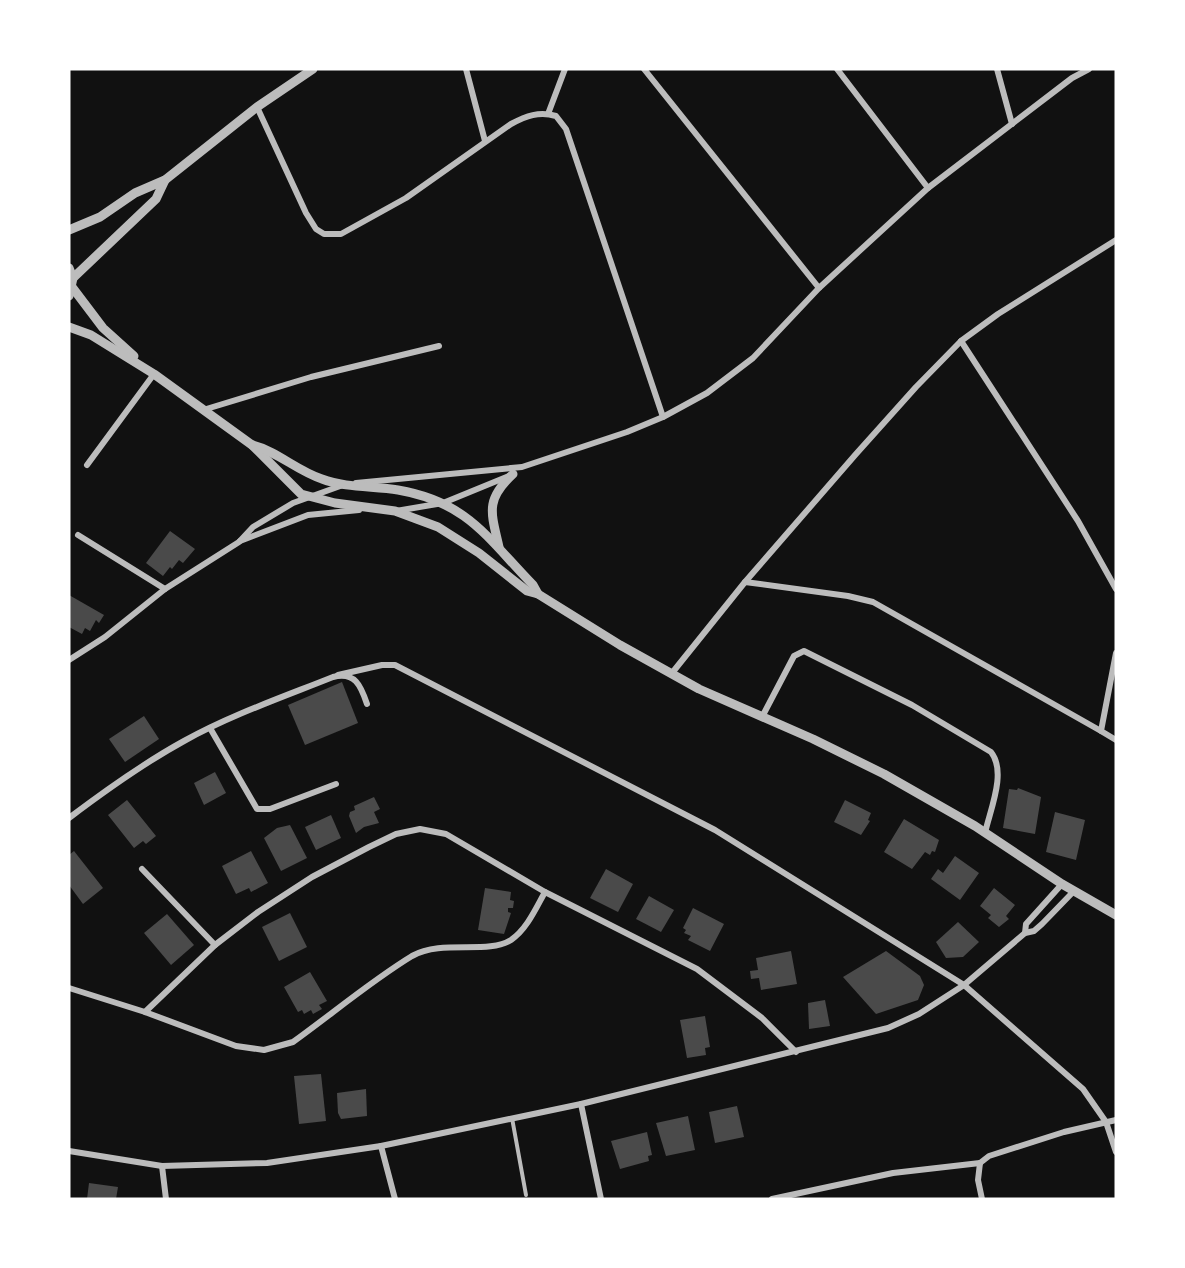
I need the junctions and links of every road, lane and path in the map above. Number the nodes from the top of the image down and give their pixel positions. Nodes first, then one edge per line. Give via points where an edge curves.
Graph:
1 (313, 69) edge
2 (466, 69) edge
3 (565, 69) edge
4 (644, 69) edge
5 (837, 69) edge
6 (997, 69) edge
7 (1089, 69) edge
8 (257, 107) junction
9 (548, 114) junction
10 (1012, 124) junction
11 (485, 141) junction
12 (165, 180) junction
13 (928, 188) junction
14 (69, 230) edge
15 (1116, 240) edge
16 (69, 268) edge
17 (71, 287) edge
18 (819, 288) junction
19 (69, 327) edge
20 (961, 341) junction
21 (439, 346) dead end
22 (141, 365) junction
23 (154, 374) junction
24 (203, 410) junction
25 (663, 417) junction
26 (252, 445) junction
27 (87, 465) dead end
28 (522, 467) junction
29 (513, 474) junction
30 (344, 485) junction
31 (307, 497) junction
32 (442, 503) junction
33 (395, 511) junction
34 (78, 535) dead end
35 (239, 542) junction
36 (500, 549) junction
37 (745, 582) junction
38 (165, 589) junction
39 (1116, 589) edge
40 (538, 594) junction
41 (1116, 653) edge
42 (69, 660) edge
43 (672, 673) junction
44 (338, 675) junction
45 (367, 704) dead end
46 (762, 717) junction
47 (210, 728) junction
48 (1101, 732) junction
49 (1116, 740) edge
50 (336, 784) dead end
51 (69, 818) edge
52 (985, 833) junction
53 (142, 869) dead end
54 (1062, 884) junction
55 (1074, 891) junction
56 (545, 892) junction
57 (1116, 915) edge
58 (1024, 933) junction
59 (215, 945) junction
60 (964, 984) junction
61 (69, 988) edge
62 (145, 1012) junction
63 (796, 1052) junction
64 (580, 1104) junction
65 (512, 1118) junction
66 (1116, 1120) edge
67 (1106, 1122) junction
68 (381, 1146) junction
69 (69, 1151) edge
70 (1116, 1152) edge
71 (980, 1163) junction
72 (162, 1166) junction
73 (526, 1195) dead end
74 (166, 1199) edge
75 (395, 1199) edge
76 (601, 1199) edge
77 (772, 1199) edge
78 (982, 1199) edge

1 - 8 street
2 - 11 street
3 - 9 street
4 - 18 street
5 - 13 street
6 - 10 street
7 - 10 street
8 - 11 street via 306,213 316,229 333,235 406,198
8 - 12 street
9 - 11 street via 528,116
9 - 25 street via 556,116 566,129
10 - 13 street
12 - 14 street
12 - 17 street via 156,199
13 - 18 street
15 - 20 street
16 - 17 street
17 - 22 street via 103,328
18 - 25 street via 753,358 707,393
19 - 22 street
20 - 37 street
20 - 39 street via 1078,520
21 - 24 street via 311,377
22 - 23 street
23 - 24 street
23 - 27 street
24 - 26 street
25 - 28 street
26 - 30 street via 311,476
26 - 31 street
28 - 29 street
28 - 30 street
29 - 32 street
29 - 36 street via 500,487 491,506
30 - 31 street
30 - 32 street via 400,491
31 - 33 street
31 - 35 street via 253,528
32 - 33 street
32 - 36 street via 477,524
33 - 35 street via 315,513
33 - 40 street via 453,535 527,591
34 - 38 street
35 - 38 street
36 - 40 street
37 - 43 street
37 - 48 street via 873,602
38 - 42 street
40 - 43 street
41 - 48 street
43 - 46 street
44 - 45 street via 353,678
44 - 47 street
44 - 60 street via 394,665 715,830
46 - 52 street via 884,774
46 - 52 street via 794,656 804,651 912,705 996,758 998,771
47 - 50 street via 257,809 270,809
47 - 51 street via 111,786
48 - 49 street
52 - 54 street
53 - 59 street
54 - 55 street
54 - 58 street via 1026,924
55 - 57 street
55 - 58 street via 1034,931
56 - 59 street via 446,834 420,829 396,834 312,877
56 - 62 street via 527,923 510,941 423,951 292,1042 277,1048 236,1047
56 - 63 street via 697,969 748,1007
58 - 60 street
59 - 62 street
60 - 63 street via 920,1014 888,1028
60 - 67 street via 1083,1089
61 - 62 street
63 - 64 street
64 - 65 street
64 - 76 street
65 - 68 street
65 - 73 lane
66 - 67 street
67 - 70 street
67 - 71 street via 1002,1151
68 - 72 street via 267,1163
68 - 75 street
69 - 72 street
71 - 77 street via 893,1173
71 - 78 street
72 - 74 street

